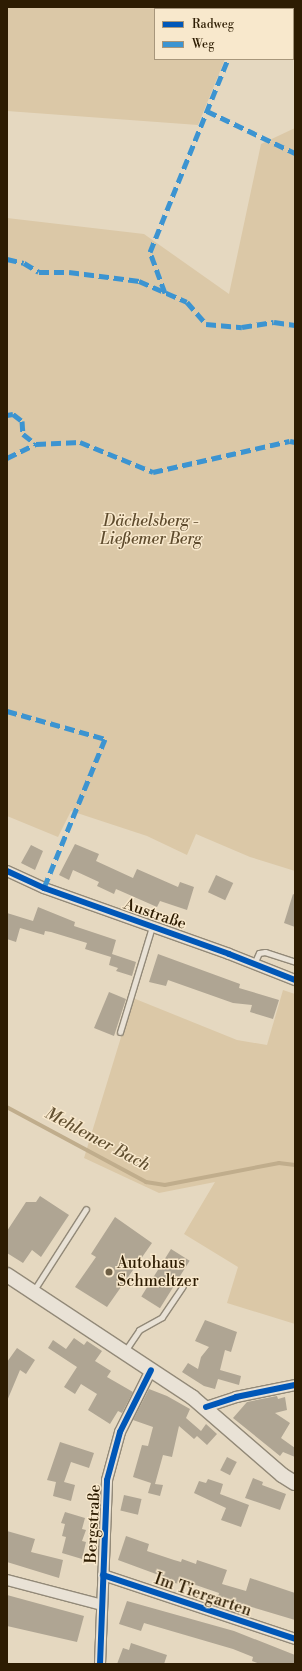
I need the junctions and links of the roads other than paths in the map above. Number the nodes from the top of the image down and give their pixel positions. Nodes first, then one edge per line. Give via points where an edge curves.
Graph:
1 (7, 871) edge
2 (152, 927) junction
3 (295, 962) edge
4 (254, 964) junction
5 (295, 980) edge
6 (120, 1032) dead end
7 (86, 1209) dead end
8 (7, 1275) edge
9 (184, 1286) dead end
10 (33, 1291) junction
11 (124, 1352) junction
12 (151, 1370) junction
13 (295, 1385) edge
14 (206, 1407) junction
15 (295, 1483) edge
16 (104, 1575) junction
17 (7, 1580) edge
18 (102, 1605) junction
19 (295, 1639) edge
20 (100, 1664) edge

1 - 2 street, Austraße via 44,888
2 - 4 street, Austraße
2 - 6 lane
3 - 4 lane via 265,952 259,953
4 - 5 street, Austraße
7 - 10 lane
8 - 10 main road
9 - 11 lane via 162,1317 139,1330
10 - 11 main road
11 - 12 main road
12 - 14 main road
12 - 16 street, Bergstraße via 120,1432 108,1480
13 - 14 street via 236,1397
14 - 15 main road via 282,1475
16 - 18 street, Bergstraße
16 - 19 street, Im Tiergarten
17 - 18 street
18 - 20 street, Bergstraße

